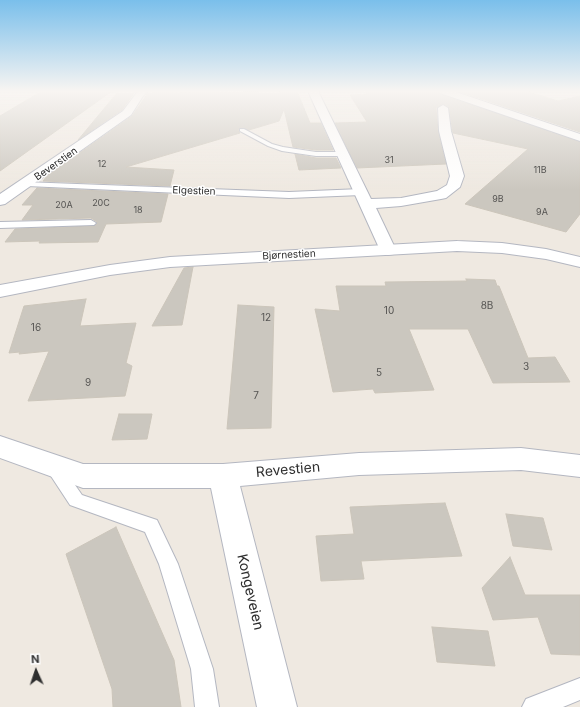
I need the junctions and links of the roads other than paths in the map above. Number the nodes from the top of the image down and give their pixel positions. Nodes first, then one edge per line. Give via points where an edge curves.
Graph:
1 (112, 124) edge
2 (328, 124) edge
3 (444, 124) edge
4 (539, 124) edge
5 (242, 130) dead end
6 (580, 138) edge
7 (342, 154) junction
8 (27, 184) junction
9 (364, 198) junction
10 (0, 201) edge
11 (90, 223) dead end
12 (0, 226) edge
13 (388, 250) junction
14 (580, 262) edge
15 (0, 291) edge
16 (0, 447) edge
17 (52, 465) junction
18 (580, 466) edge
19 (223, 476) junction
20 (580, 689) edge
21 (207, 707) edge
22 (277, 707) edge
23 (534, 707) edge

1 - 8 street, Beverstien
2 - 7 street
3 - 9 street via 457,176 453,187 441,195 401,202
4 - 6 street
5 - 7 lane via 282,149 316,154
7 - 9 street
8 - 9 lane, Elgestien
8 - 10 street, Beverstien
9 - 13 street
11 - 12 lane
13 - 14 street, Bjørnestien via 457,246 502,248
13 - 15 street, Bjørnestien via 170,262 110,270
16 - 17 street, Revestien
17 - 19 street, Revestien via 83,476
17 - 21 lane via 76,500 151,526 168,564 199,661
18 - 19 street, Revestien via 521,459 359,464
19 - 22 street, Kongeveien
20 - 23 lane

